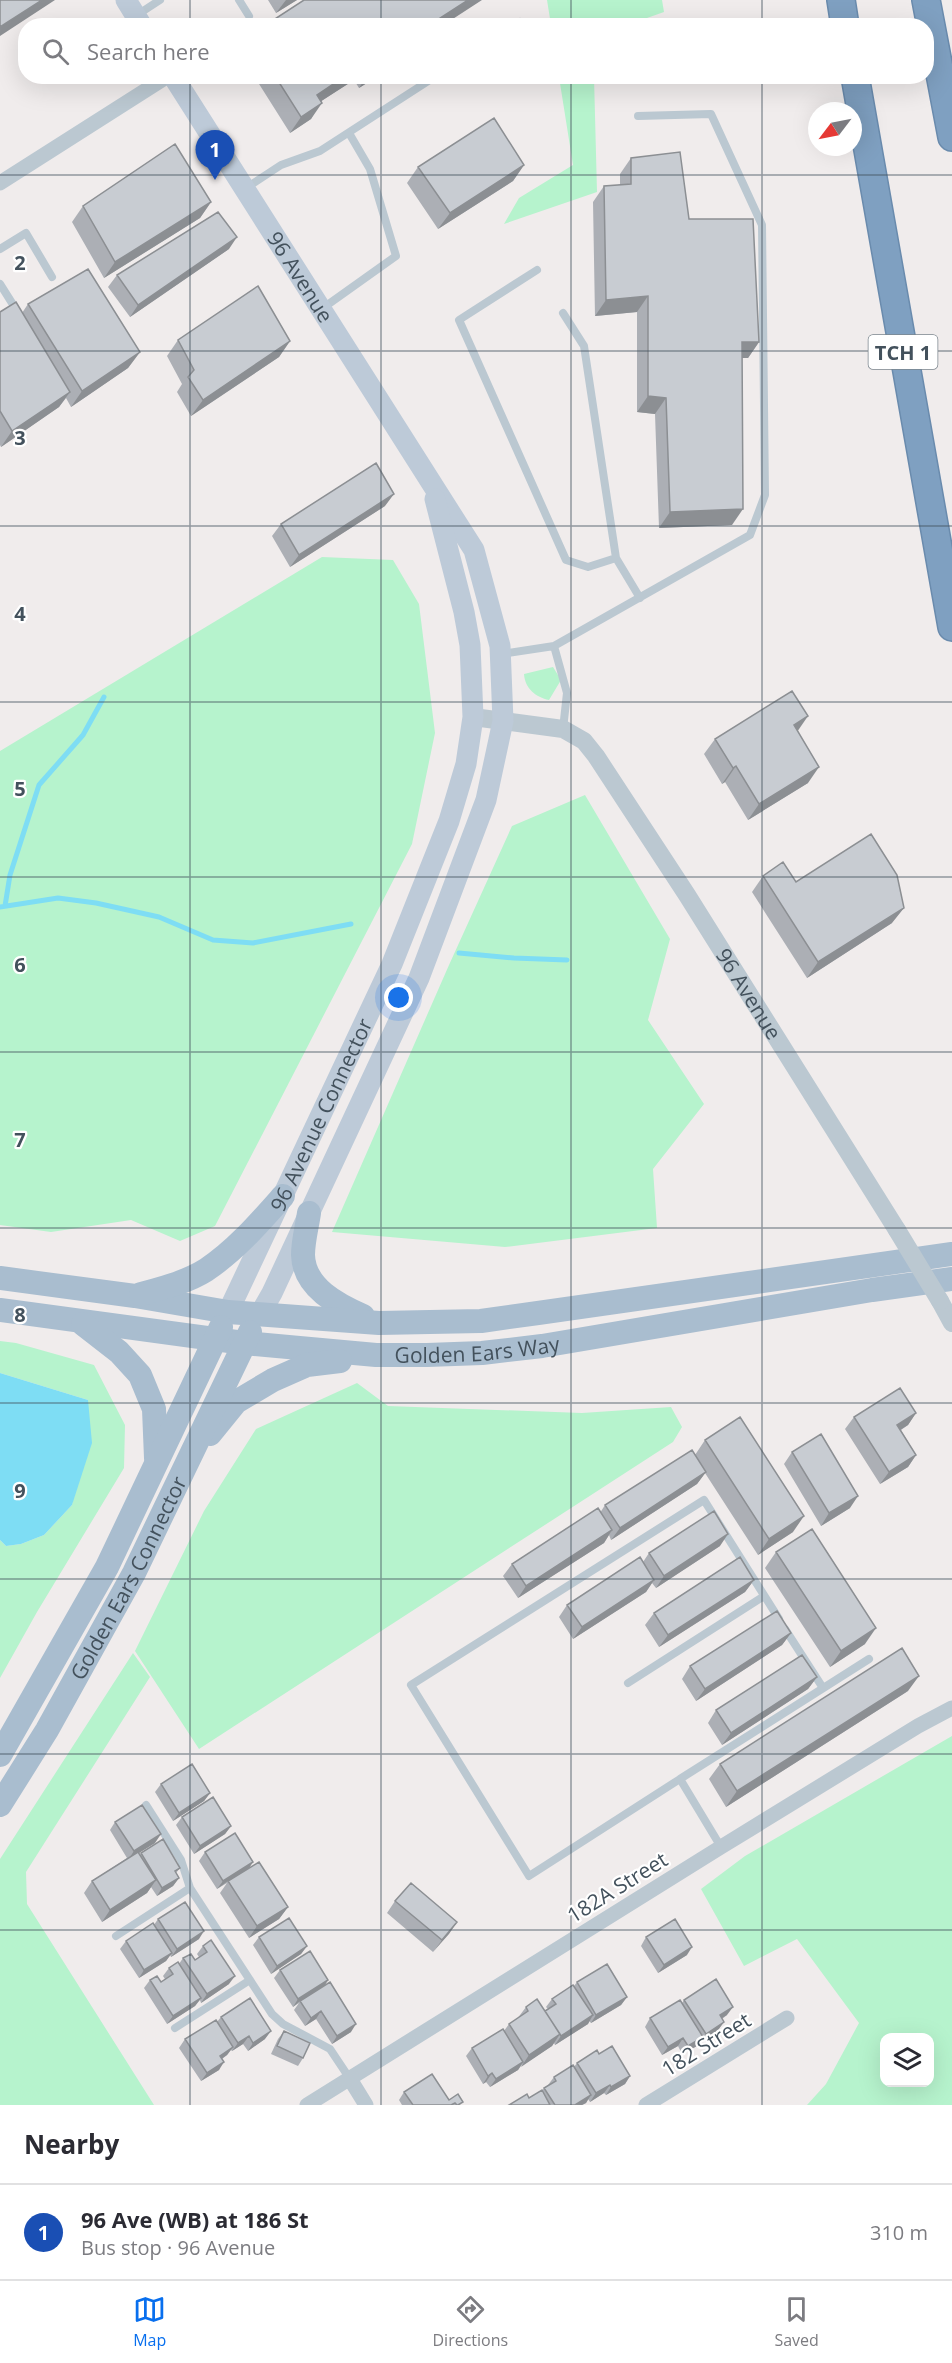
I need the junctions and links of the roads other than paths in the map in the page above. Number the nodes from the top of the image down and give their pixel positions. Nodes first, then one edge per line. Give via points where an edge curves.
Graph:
1 (160, 0) edge
2 (239, 0) edge
3 (841, 0) edge
4 (926, 0) edge
5 (134, 14) edge
6 (249, 16) dead end
7 (844, 18) edge
8 (929, 18) edge
9 (934, 42) edge
10 (155, 84) edge
11 (178, 84) edge
12 (424, 84) edge
13 (856, 84) edge
14 (638, 116) dead end
15 (349, 132) junction
16 (952, 137) edge
17 (0, 183) edge
18 (245, 188) junction
19 (0, 249) edge
20 (537, 270) dead end
21 (52, 277) dead end
22 (0, 284) edge
23 (12, 303) edge
24 (322, 309) junction
25 (564, 313) dead end
26 (429, 478) junction
27 (616, 558) junction
28 (640, 598) junction
29 (952, 627) edge
30 (554, 646) junction
31 (500, 654) junction
32 (473, 717) junction
33 (503, 721) junction
34 (563, 729) junction
35 (284, 1196) junction
36 (309, 1213) junction
37 (952, 1254) edge
38 (0, 1278) edge
39 (952, 1279) edge
40 (135, 1296) junction
41 (0, 1310) edge
42 (228, 1312) junction
43 (260, 1314) junction
44 (81, 1322) junction
45 (379, 1323) junction
46 (952, 1323) edge
47 (215, 1340) junction
48 (244, 1343) junction
49 (376, 1355) junction
50 (156, 1464) junction
51 (184, 1466) junction
52 (764, 1596) junction
53 (869, 1659) dead end
54 (628, 1683) dead end
55 (823, 1688) junction
56 (952, 1707) edge
57 (0, 1755) edge
58 (680, 1779) junction
59 (0, 1805) edge
60 (146, 1805) dead end
61 (720, 1847) junction
62 (190, 1888) junction
63 (116, 1936) dead end
64 (250, 1980) junction
65 (788, 2018) dead end
66 (175, 2028) dead end
67 (350, 2079) junction
68 (307, 2105) edge
69 (366, 2105) edge
70 (646, 2105) edge

1 - 5 lane
2 - 6 lane
3 - 7 highway
4 - 8 highway
9 - 16 highway
10 - 17 street
11 - 18 main road, 96 Avenue
12 - 15 lane
13 - 29 highway, TCH 1
14 - 28 lane via 711,114 762,225 765,495 750,535
15 - 18 lane via 320,151 281,165
15 - 24 lane via 370,169 396,256
18 - 24 main road, 96 Avenue
19 - 21 lane via 26,233
20 - 27 lane via 459,320 566,560 588,567
22 - 23 lane
24 - 26 main road, 96 Avenue
25 - 27 lane via 584,346
26 - 31 main road, 96 Avenue via 474,550
26 - 32 main road, 96 Avenue via 464,612 470,645
27 - 28 lane
28 - 30 lane
30 - 31 lane
30 - 34 lane via 567,693
31 - 33 main road, 96 Avenue
32 - 33 street, 96 Avenue
32 - 35 main road, 96 Avenue Connector via 466,764 449,821 392,964
33 - 34 street, 96 Avenue
33 - 36 main road, 96 Avenue Connector via 486,800 419,978
34 - 46 street, 96 Avenue, bridge via 584,741 609,774
35 - 40 main road via 205,1271
35 - 42 main road, 96 Avenue Connector
36 - 43 main road, 96 Avenue Connector
36 - 45 main road via 303,1257 315,1284 336,1305
37 - 45 main road, Golden Ears Way via 492,1319
38 - 40 main road, Golden Ears Way
39 - 49 main road, Golden Ears Way via 542,1346 482,1353
40 - 42 main road, Golden Ears Way
41 - 44 main road, Golden Ears Way
42 - 43 main road, Golden Ears Way
42 - 47 main road, 96 Avenue Connector
43 - 45 main road, Golden Ears Way
43 - 48 main road, 96 Avenue Connector
44 - 47 main road, Golden Ears Way
44 - 50 main road via 119,1352 140,1375 154,1409
47 - 48 main road, Golden Ears Way
47 - 50 main road, Golden Ears Connector
48 - 49 main road, Golden Ears Way
48 - 51 main road, Golden Ears Connector
49 - 51 main road via 307,1365 273,1380 236,1402
50 - 57 main road, Golden Ears Connector via 107,1567
51 - 59 main road, Golden Ears Connector via 134,1573 47,1730
52 - 54 lane
52 - 55 lane
52 - 58 lane via 704,1500 411,1685 529,1876
53 - 55 lane
55 - 58 lane
56 - 61 street, 182A Street
58 - 61 lane
60 - 62 lane via 181,1860
61 - 67 street, 182A Street
62 - 63 lane
62 - 64 lane
64 - 66 lane
64 - 67 lane via 277,2019 330,2049
65 - 70 street, 182 Street
67 - 68 street, 182A Street
67 - 69 street

